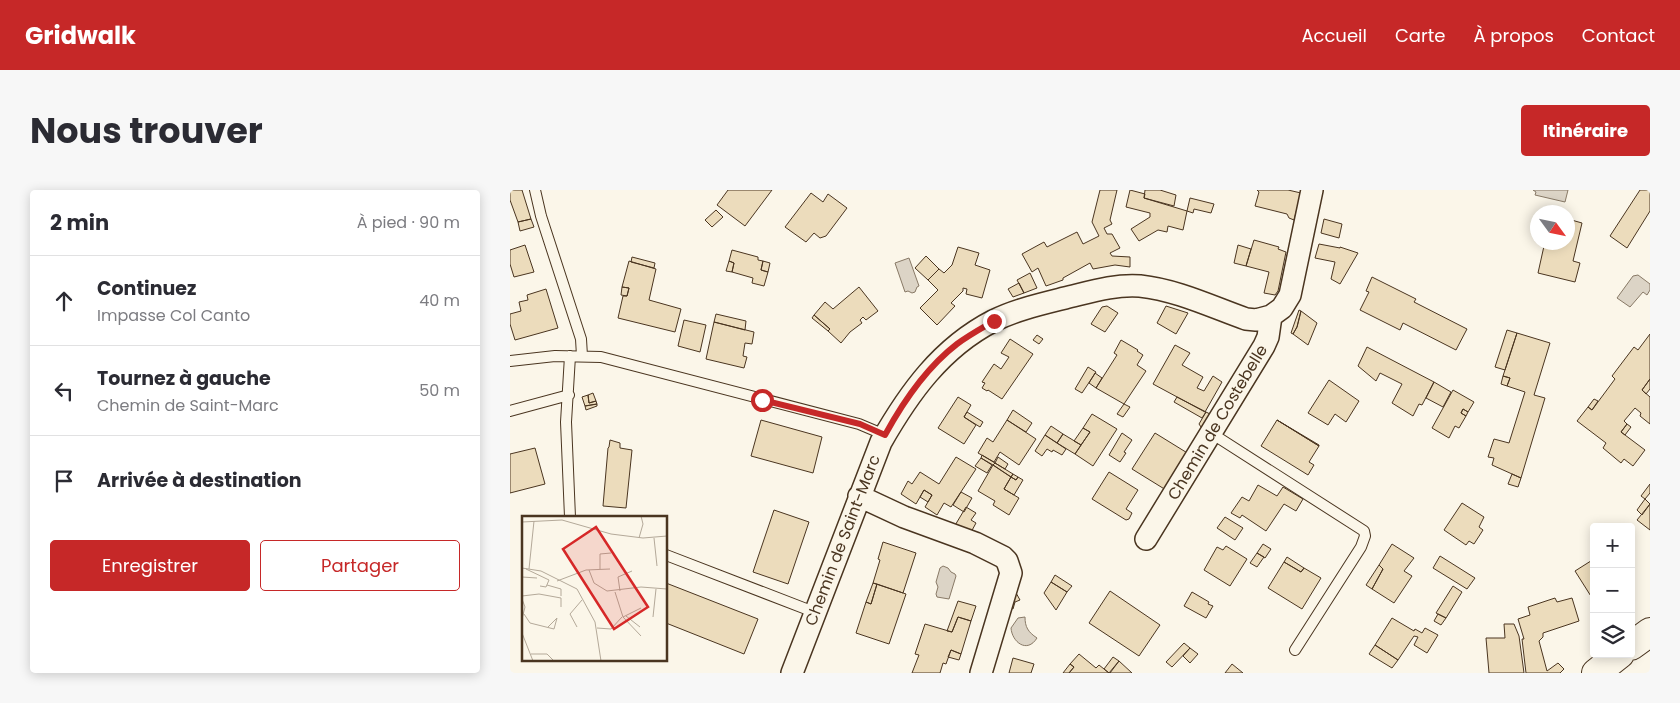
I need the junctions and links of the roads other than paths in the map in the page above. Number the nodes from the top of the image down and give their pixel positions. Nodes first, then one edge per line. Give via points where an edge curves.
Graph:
1 (535, 190) edge
2 (1312, 190) edge
3 (1271, 316) junction
4 (570, 356) junction
5 (582, 356) junction
6 (510, 361) edge
7 (569, 395) junction
8 (510, 411) edge
9 (1211, 433) junction
10 (885, 435) junction
11 (859, 496) junction
12 (570, 516) edge
13 (1146, 539) dead end
14 (668, 556) edge
15 (814, 612) junction
16 (1295, 650) dead end
17 (1615, 658) edge
18 (792, 673) edge
19 (981, 673) edge
20 (1596, 673) edge

1 - 5 lane via 581,338
2 - 3 street via 1290,295 1282,308
3 - 9 street, Chemin de Costebelle via 1264,346
3 - 10 street, Chemin de Saint-Marc via 1246,319 1142,286 1088,292 1019,311 972,334 941,358 894,418
4 - 5 lane
4 - 6 lane
4 - 7 lane
5 - 10 lane via 601,358 860,424
7 - 8 lane
7 - 12 lane
9 - 13 street, Chemin de Costebelle
9 - 16 lane via 1365,533 1361,547
10 - 11 street, Chemin de Saint-Marc
11 - 15 street, Chemin de Saint-Marc
11 - 19 street via 904,517 975,543 1007,561 1011,573
14 - 15 lane
15 - 18 street, Chemin de Saint-Marc
17 - 20 street

